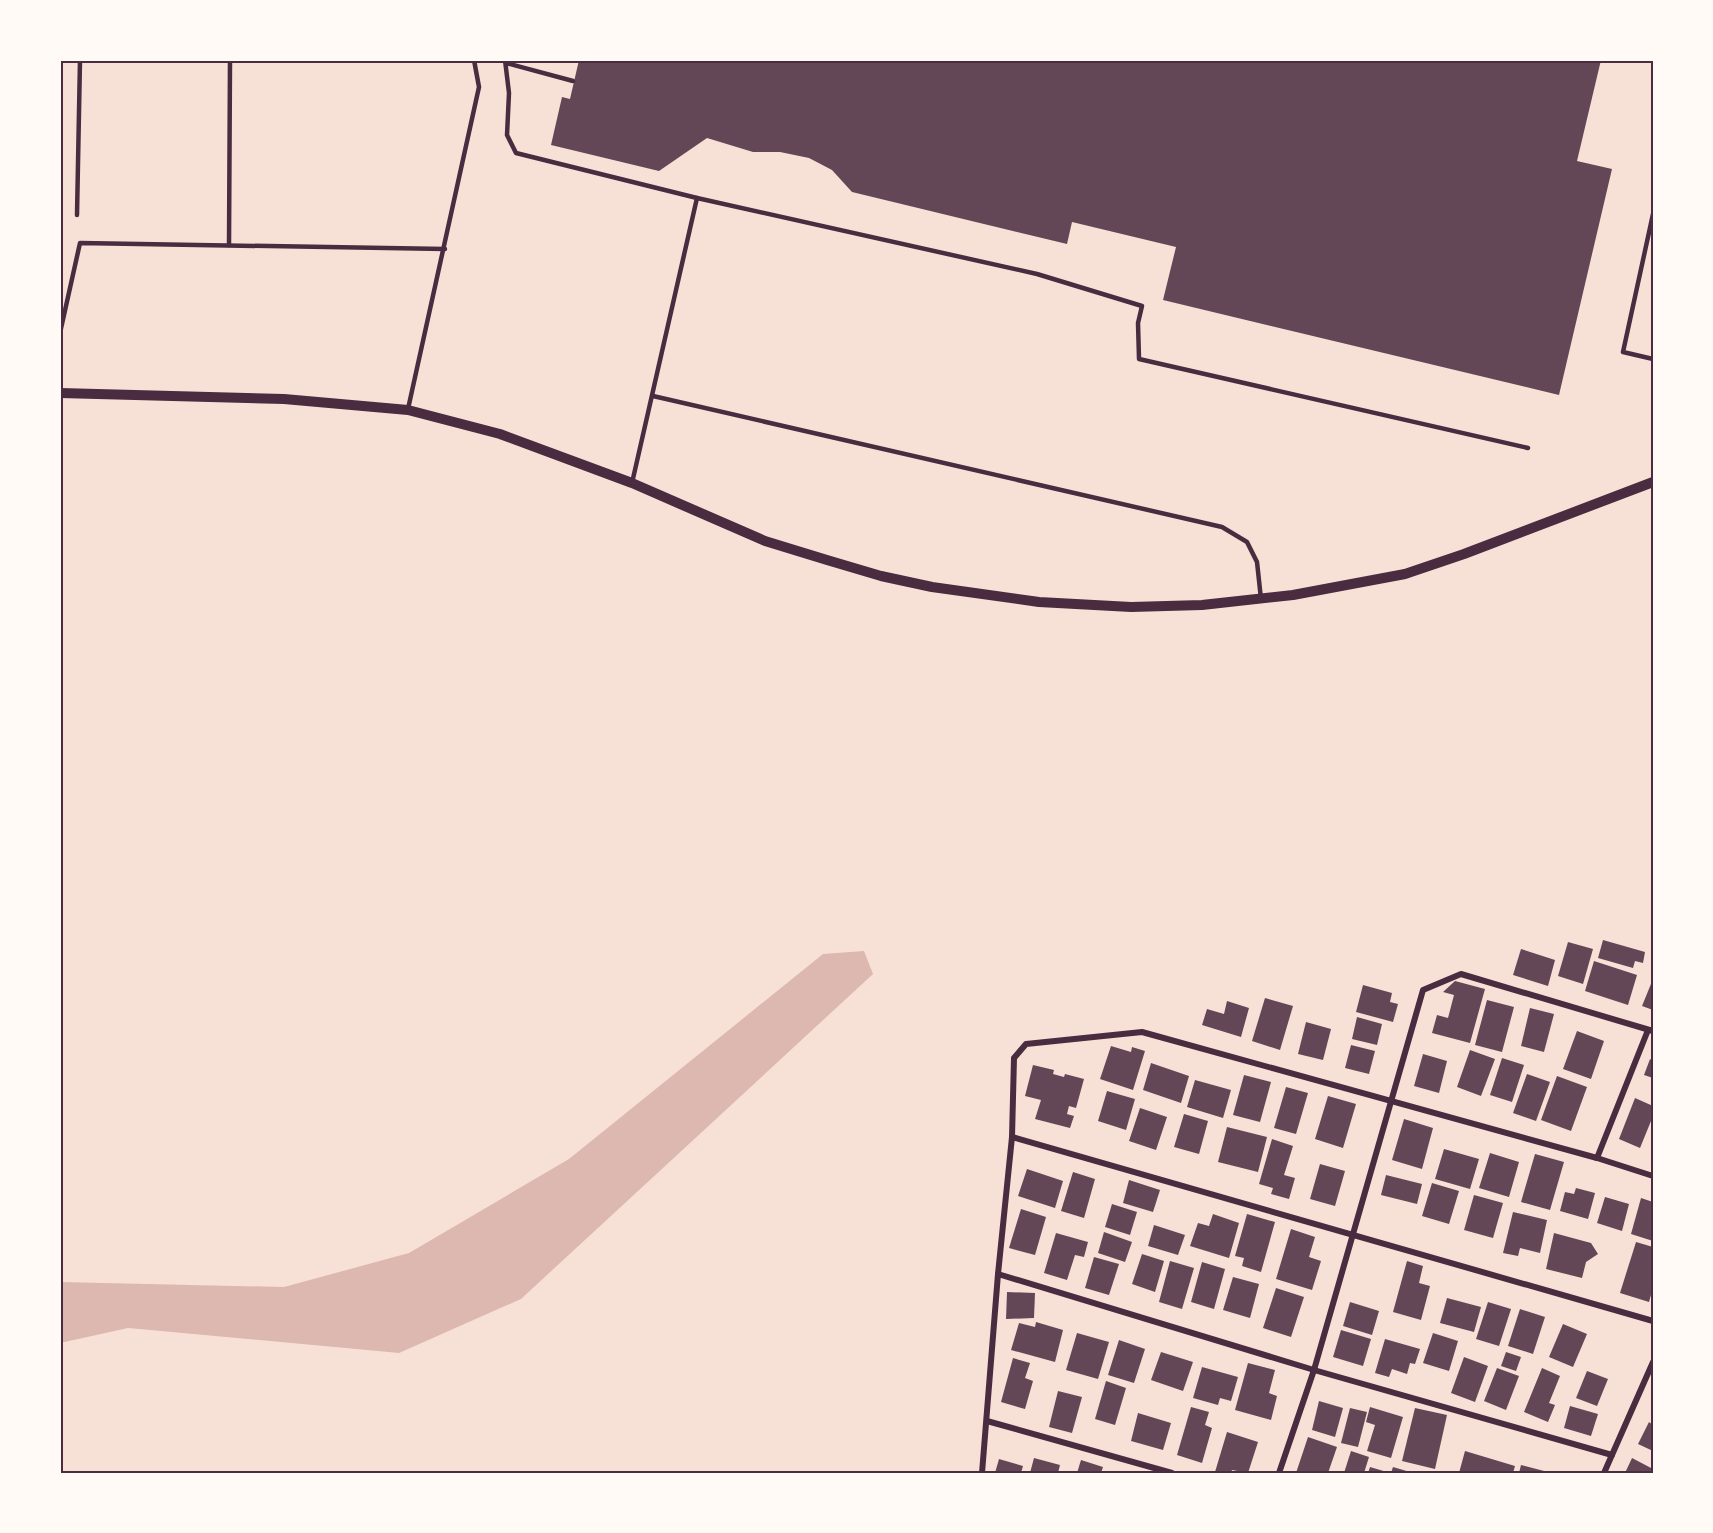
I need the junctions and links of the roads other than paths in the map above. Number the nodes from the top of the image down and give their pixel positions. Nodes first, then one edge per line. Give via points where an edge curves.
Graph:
1 (80, 60) edge
2 (230, 60) edge
3 (474, 60) edge
4 (506, 62) edge
5 (573, 81) dead end
6 (697, 198) junction
7 (1653, 214) edge
8 (77, 215) dead end
9 (229, 245) junction
10 (444, 249) junction
11 (60, 333) edge
12 (1653, 359) edge
13 (60, 393) edge
14 (653, 396) junction
15 (408, 410) junction
16 (1528, 448) dead end
17 (1653, 482) edge
18 (632, 483) junction
19 (1261, 599) junction
20 (1651, 1030) edge
21 (1390, 1100) junction
22 (1012, 1137) junction
23 (1597, 1158) junction
24 (1653, 1176) edge
25 (1353, 1234) junction
26 (998, 1274) junction
27 (1653, 1321) edge
28 (1653, 1362) edge
29 (1314, 1370) junction
30 (1651, 1371) edge
31 (987, 1420) junction
32 (1612, 1455) junction
33 (982, 1473) edge
34 (1172, 1473) edge
35 (1279, 1473) edge
36 (1604, 1473) edge

1 - 8 lane
2 - 9 lane
3 - 10 lane via 479,87
4 - 5 lane
4 - 6 lane via 507,135 516,153
6 - 14 lane
6 - 16 lane via 1037,274 1142,306 1138,323 1139,359
7 - 12 lane via 1623,352
9 - 10 lane
9 - 11 lane via 80,243
10 - 15 lane
13 - 15 street via 284,399
14 - 18 lane
14 - 19 lane via 1222,526 1247,542 1257,562
15 - 18 street via 500,434
17 - 19 street via 1406,574
18 - 19 street via 765,541 880,576 965,593 1131,607
20 - 21 street via 1461,974 1423,990
20 - 23 street
21 - 22 street via 1143,1032 1026,1044 1014,1058
21 - 23 street
21 - 25 street
22 - 25 street
22 - 26 street
23 - 24 street
25 - 27 street
25 - 29 street
26 - 29 street
26 - 31 street
28 - 30 street
29 - 32 street
29 - 35 street
30 - 32 street
31 - 33 street
31 - 34 street
32 - 36 street

